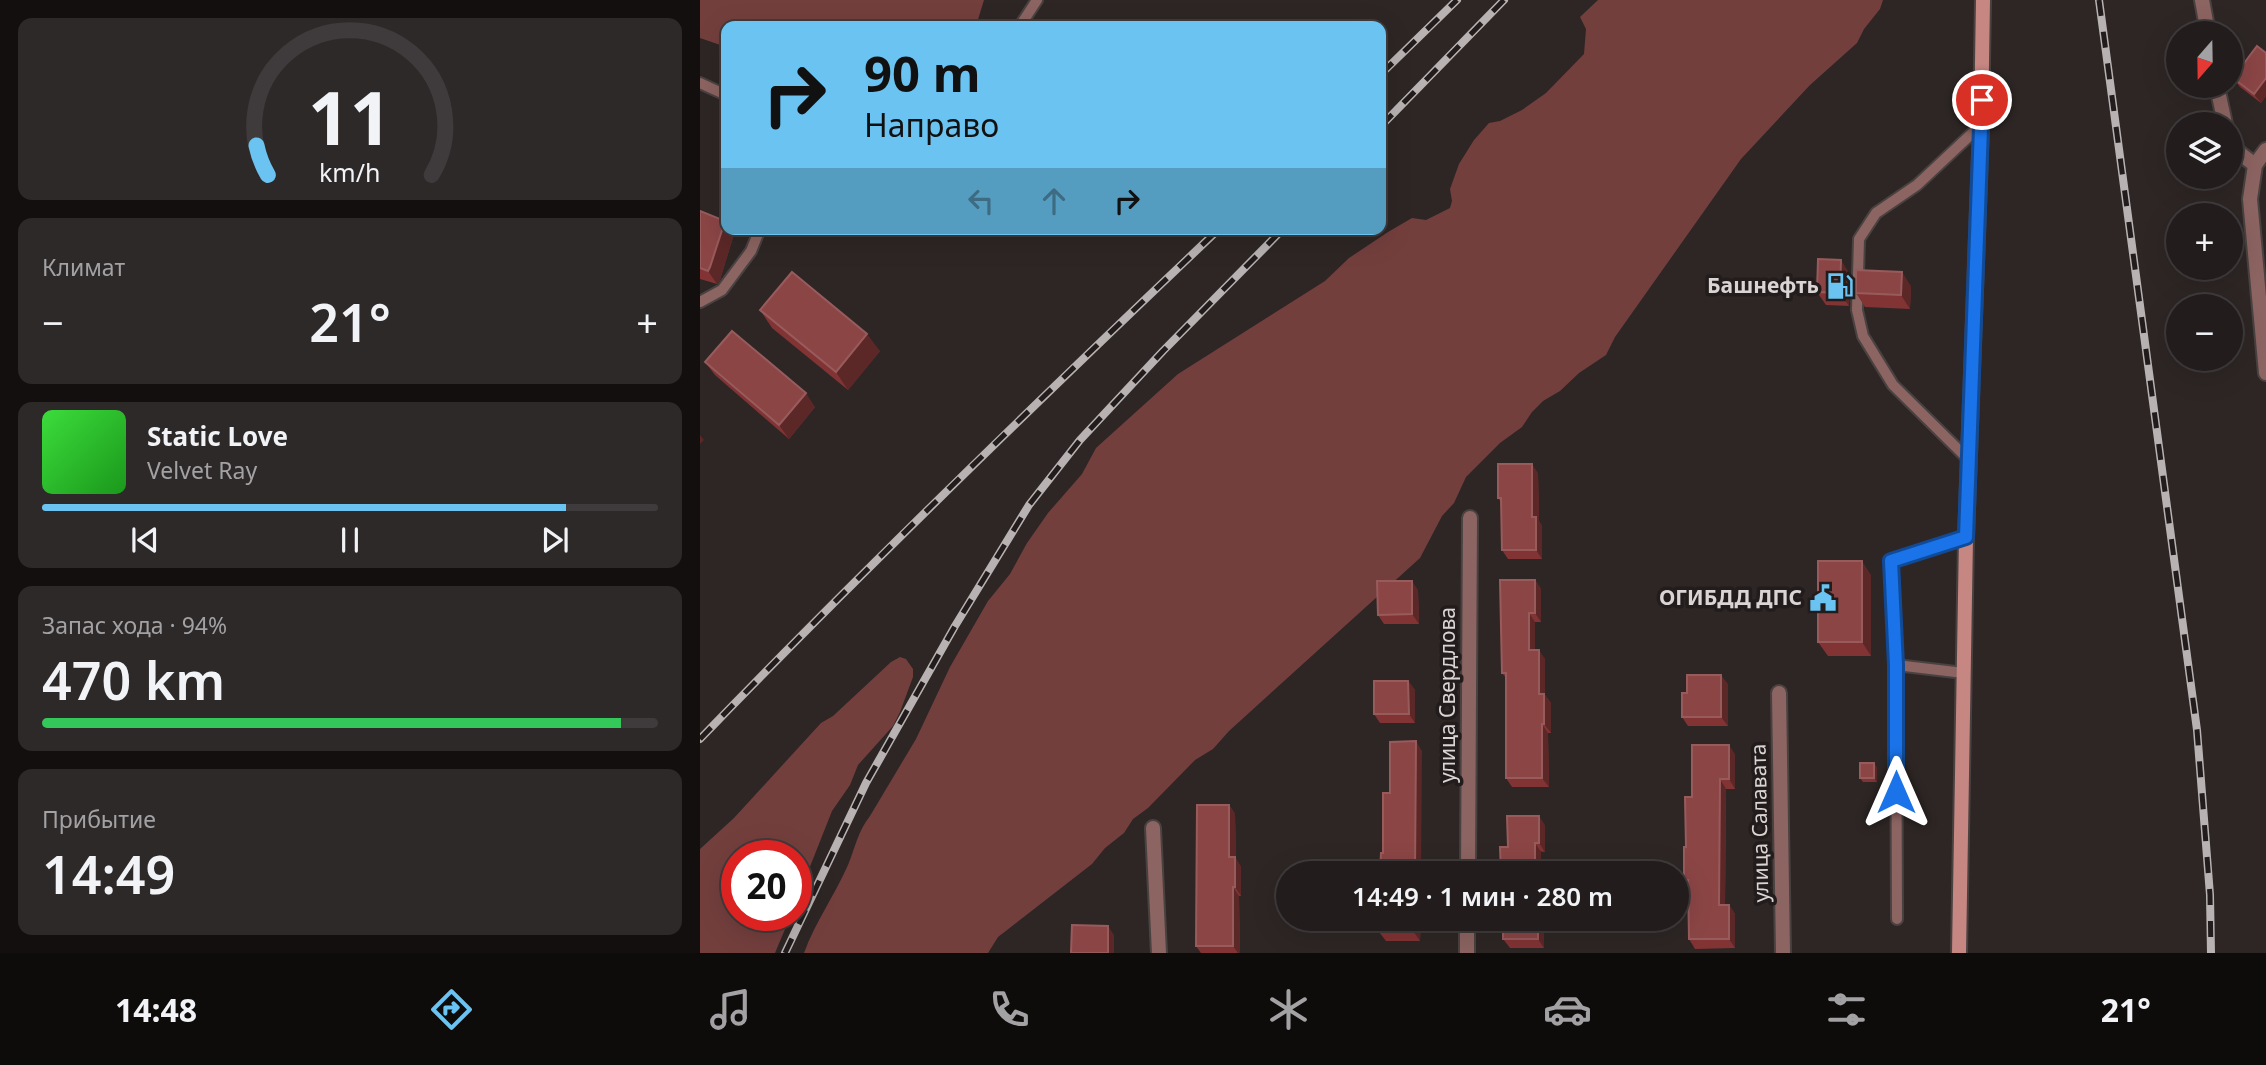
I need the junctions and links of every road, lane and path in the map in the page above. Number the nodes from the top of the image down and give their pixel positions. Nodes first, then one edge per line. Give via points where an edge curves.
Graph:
1 (1037, 0) edge
2 (1983, 0) edge
3 (2202, 0) edge
4 (1023, 21) edge
5 (2206, 21) edge
6 (700, 83) edge
7 (721, 93) edge
8 (1981, 125) junction
9 (2266, 150) edge
10 (2243, 156) edge
11 (2255, 165) junction
12 (758, 235) edge
13 (700, 302) edge
14 (2266, 373) edge
15 (1969, 460) junction
16 (1470, 518) dead end
17 (1966, 537) junction
18 (1896, 665) junction
19 (1964, 673) junction
20 (1779, 693) dead end
21 (1153, 828) dead end
22 (1468, 861) edge
23 (1897, 919) dead end
24 (1467, 931) edge
25 (1159, 953) edge
26 (1467, 953) edge
27 (1783, 953) edge
28 (1959, 953) edge

1 - 4 lane
2 - 8 main road
3 - 5 street
6 - 7 lane
8 - 15 main road
8 - 15 lane via 1917,185 1876,213 1859,239 1857,310 1863,336 1893,385
9 - 11 street
10 - 11 street
11 - 14 street via 2250,199
12 - 13 lane via 722,290
15 - 17 main road
16 - 22 street, улица Свердлова
17 - 18 lane via 1891,561
17 - 19 main road
18 - 19 lane
18 - 23 lane
19 - 28 main road
20 - 27 street, улица Салавата
21 - 25 street
24 - 26 street

